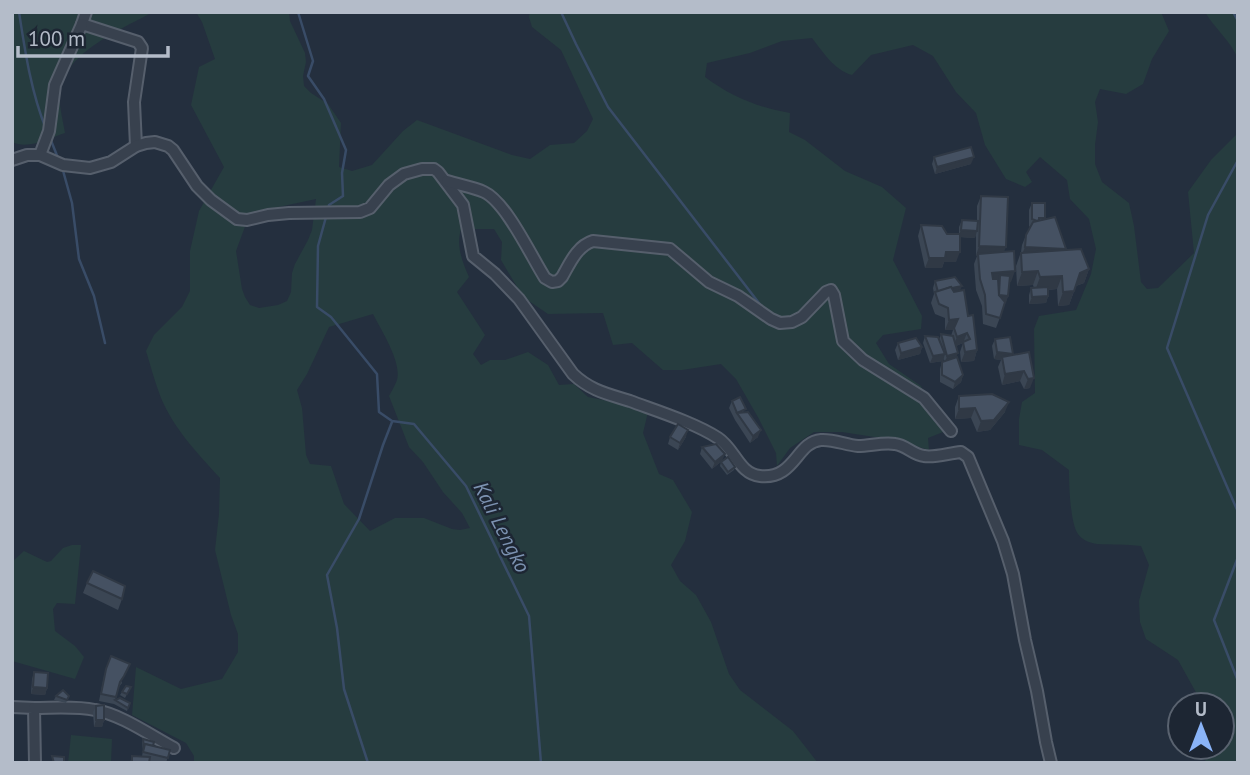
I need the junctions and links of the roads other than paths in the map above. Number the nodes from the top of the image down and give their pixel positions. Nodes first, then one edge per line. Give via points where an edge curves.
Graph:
1 (86, 12) edge
2 (82, 24) junction
3 (136, 146) junction
4 (40, 155) junction
5 (12, 160) edge
6 (447, 181) junction
7 (951, 431) dead end
8 (12, 707) edge
9 (34, 708) junction
10 (173, 748) dead end
11 (35, 763) edge
12 (1051, 763) edge

1 - 2 street
2 - 3 street via 140,44 134,103
2 - 4 street via 54,88 48,134
3 - 4 street via 97,167 60,164
3 - 6 street via 151,142 168,146 197,186 237,219 365,211 396,180 413,171 434,169
4 - 5 street
6 - 7 street via 491,197 552,282 562,277 580,247 593,241 670,249 709,282 780,323 802,317 831,290 843,341 863,360 924,398
6 - 12 street via 465,212 473,256 519,299 582,383 720,439 748,473 777,476 812,442 821,440 854,446 897,444 925,457 965,453 989,503 1013,574
8 - 9 street
9 - 10 street via 87,708 107,713
9 - 11 street

